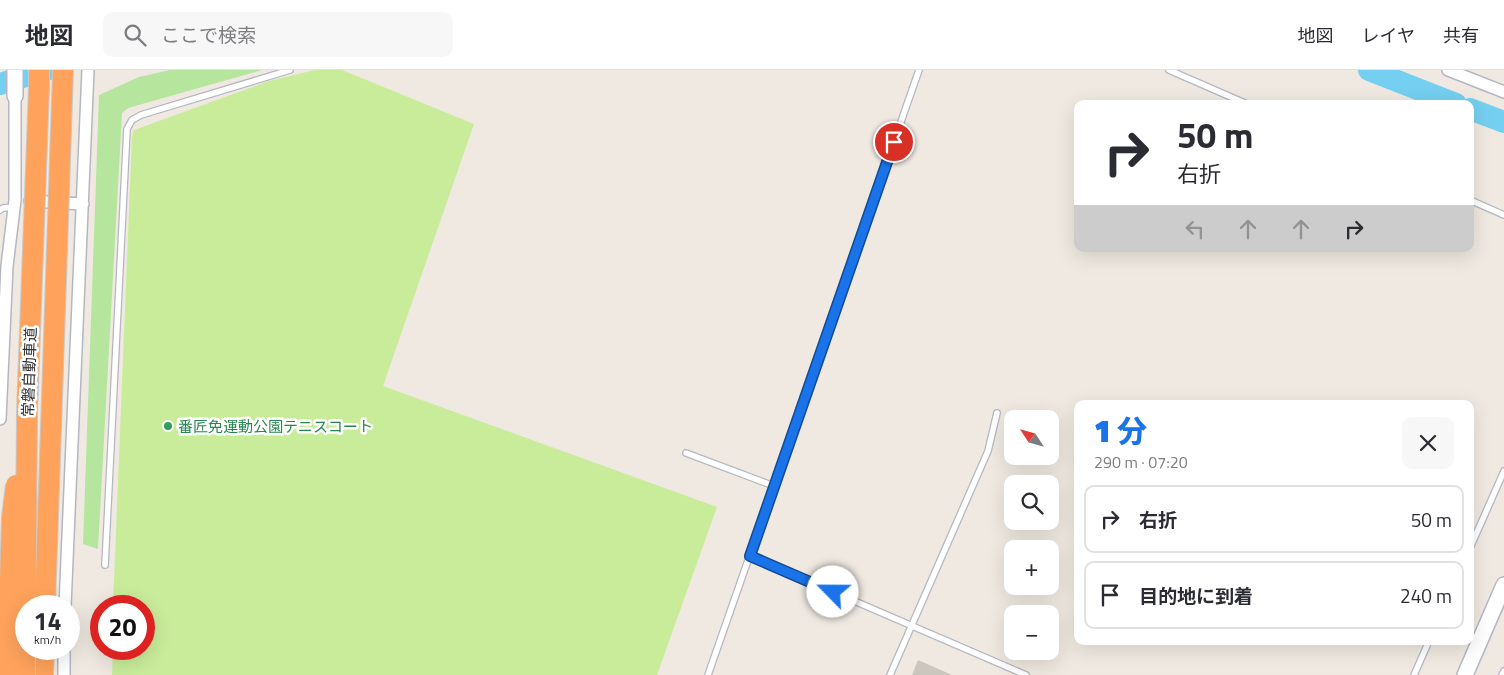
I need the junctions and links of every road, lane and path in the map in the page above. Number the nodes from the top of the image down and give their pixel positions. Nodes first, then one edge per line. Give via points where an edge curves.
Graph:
1 (15, 70) edge
2 (39, 70) edge
3 (63, 70) edge
4 (290, 70) edge
5 (919, 70) edge
6 (1169, 70) edge
7 (1448, 70) edge
8 (88, 72) edge
9 (1504, 92) edge
10 (15, 96) joint
11 (1238, 100) edge
12 (1474, 202) edge
13 (15, 204) junction
14 (83, 204) junction
15 (0, 210) edge
16 (1504, 215) edge
17 (27, 412) junction
18 (997, 414) dead end
19 (0, 419) edge
20 (686, 454) dead end
21 (1504, 471) edge
22 (774, 486) junction
23 (0, 539) edge
24 (1474, 539) edge
25 (67, 552) junction
26 (750, 556) junction
27 (105, 565) dead end
28 (1504, 585) edge
29 (45, 595) edge
30 (65, 595) edge
31 (912, 626) junction
32 (1427, 645) edge
33 (64, 660) edge
34 (1504, 671) edge
35 (7, 675) edge
36 (26, 675) edge
37 (64, 675) edge
38 (708, 675) edge
39 (890, 675) edge
40 (1026, 675) edge
41 (1414, 675) edge
42 (1465, 675) edge
43 (1502, 675) edge

1 - 10 street
2 - 17 highway, 常磐自動車道, bridge
3 - 29 highway, 常磐自動車道, bridge
4 - 27 lane via 141,115 132,120 127,129
5 - 22 lane
6 - 11 lane
7 - 9 street
8 - 14 street
10 - 13 street
12 - 16 lane
13 - 14 street
13 - 15 lane
13 - 19 street via 7,266
14 - 25 street
17 - 35 highway, bridge via 12,517
17 - 36 highway, 常磐自動車道, bridge
18 - 31 lane via 988,451
20 - 22 lane
21 - 24 lane
22 - 26 lane
23 - 25 street
25 - 30 street
26 - 31 lane
26 - 38 lane
28 - 42 street
31 - 39 lane
31 - 40 lane
32 - 41 lane
33 - 37 street
34 - 43 lane

